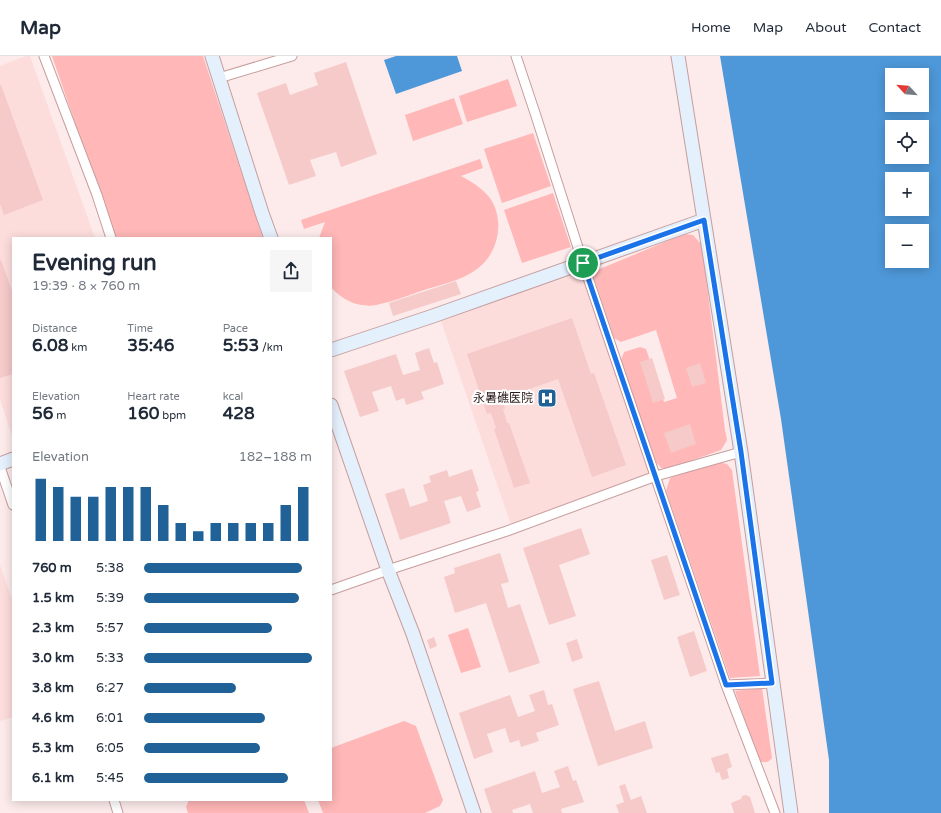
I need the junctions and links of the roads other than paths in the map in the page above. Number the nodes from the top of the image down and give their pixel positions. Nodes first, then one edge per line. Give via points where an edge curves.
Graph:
1 (44, 56) edge
2 (212, 56) edge
3 (292, 56) edge
4 (516, 56) edge
5 (678, 56) edge
6 (219, 78) junction
7 (704, 220) junction
8 (111, 237) edge
9 (272, 237) edge
10 (583, 263) junction
11 (332, 350) edge
12 (332, 408) edge
13 (741, 452) junction
14 (12, 459) edge
15 (0, 464) edge
16 (0, 467) edge
17 (656, 476) junction
18 (12, 502) edge
19 (388, 570) junction
20 (332, 590) edge
21 (772, 683) junction
22 (726, 685) junction
23 (114, 801) edge
24 (118, 813) edge
25 (474, 813) edge
26 (775, 813) edge
27 (791, 813) edge

1 - 8 street
2 - 6 street
3 - 6 street
4 - 10 street
5 - 7 street
6 - 9 street
7 - 10 street
7 - 13 street
10 - 11 street
10 - 17 street
12 - 19 street
13 - 17 street
13 - 21 street
14 - 15 street
16 - 18 street
17 - 19 street via 507,531
17 - 22 street
19 - 20 street
19 - 25 street via 413,634
21 - 22 street
21 - 27 street
22 - 26 street
23 - 24 street

